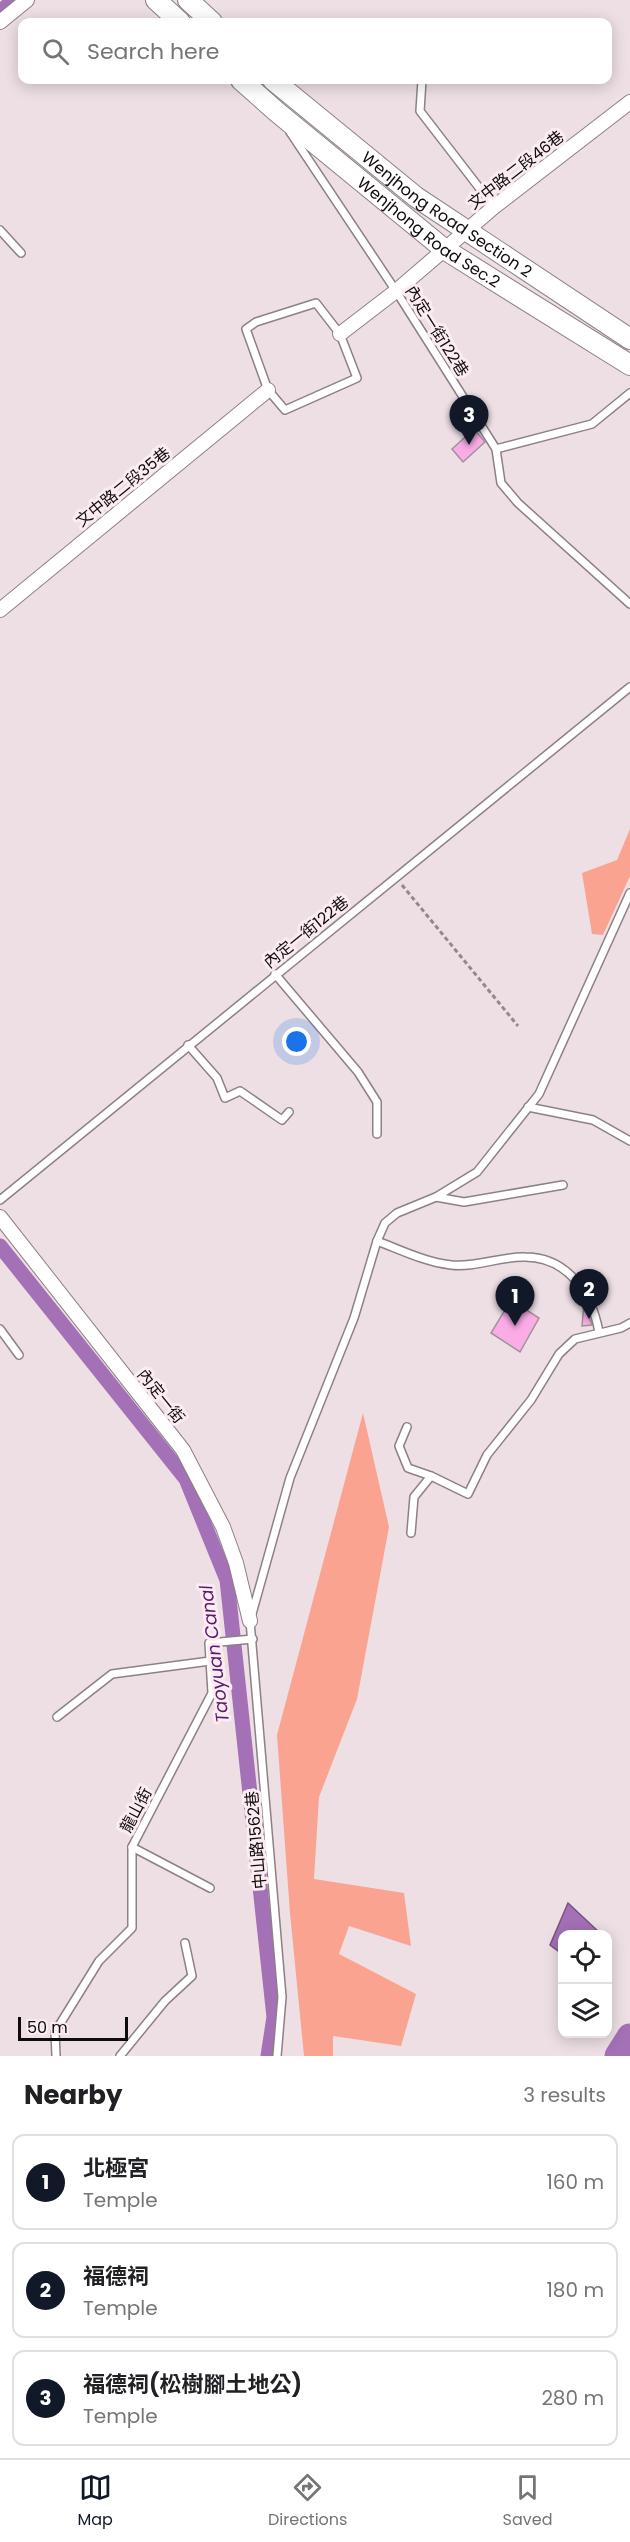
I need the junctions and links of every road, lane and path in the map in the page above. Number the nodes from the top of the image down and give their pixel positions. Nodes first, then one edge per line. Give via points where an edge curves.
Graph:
1 (27, 0) edge
2 (156, 0) edge
3 (188, 0) edge
4 (176, 18) edge
5 (208, 18) edge
6 (0, 22) edge
7 (246, 84) edge
8 (278, 84) edge
9 (422, 84) edge
10 (630, 102) edge
11 (277, 112) junction
12 (494, 207) junction
13 (0, 230) edge
14 (465, 232) junction
15 (444, 249) junction
16 (21, 253) dead end
17 (396, 291) junction
18 (340, 334) junction
19 (630, 339) edge
20 (630, 365) edge
21 (268, 390) junction
22 (630, 393) edge
23 (496, 449) junction
24 (630, 604) edge
25 (0, 610) edge
26 (630, 687) edge
27 (395, 877) junction
28 (630, 893) edge
29 (275, 974) junction
30 (518, 1026) dead end
31 (188, 1045) junction
32 (528, 1107) junction
33 (289, 1112) dead end
34 (377, 1134) dead end
35 (630, 1141) edge
36 (563, 1185) dead end
37 (436, 1197) junction
38 (0, 1200) edge
39 (0, 1217) edge
40 (376, 1241) junction
41 (630, 1323) edge
42 (0, 1329) edge
43 (599, 1332) junction
44 (19, 1355) dead end
45 (407, 1428) dead end
46 (431, 1476) junction
47 (411, 1533) dead end
48 (250, 1622) junction
49 (253, 1639) junction
50 (210, 1661) junction
51 (57, 1717) dead end
52 (132, 1847) junction
53 (210, 1888) dead end
54 (185, 1942) dead end
55 (56, 2056) edge
56 (120, 2056) edge
57 (277, 2056) edge

1 - 6 street
2 - 4 street
3 - 5 street
7 - 11 street, Wenjhong Road Sec.2
8 - 14 street, Wenjhong Road Section 2
9 - 12 lane via 420,111
10 - 12 street, 文中路二段46巷
11 - 15 street, Wenjhong Road Sec.2
11 - 17 lane, 內定一街122巷
12 - 14 street, 文中路二段46巷
13 - 16 lane
14 - 15 street, 文中路二段46巷
14 - 19 street, Wenjhong Road Section 2
15 - 17 street, 文中路二段46巷
15 - 20 street, Wenjhong Road Sec.2
17 - 18 street, 文中路二段46巷
17 - 23 lane, 內定一街122巷
18 - 21 lane via 357,378 285,410
18 - 21 lane via 316,303 256,322 246,329
21 - 25 street, 文中路二段35巷
22 - 23 lane via 592,424
23 - 24 lane, 內定一街122巷 via 501,483 518,503
26 - 27 lane, 內定一街122巷
27 - 29 lane, 內定一街122巷
27 - 30 path
28 - 32 lane via 539,1094
29 - 31 lane, 內定一街122巷
29 - 34 lane via 357,1072 377,1102
31 - 33 lane via 217,1078 225,1098 240,1091 282,1120
31 - 38 lane, 內定一街122巷
32 - 35 lane via 593,1120
32 - 37 lane via 477,1172
36 - 37 lane via 464,1202
37 - 40 lane via 398,1213 385,1223
39 - 48 street, 內定一街 via 183,1450 223,1527
40 - 43 lane via 454,1266 525,1257 550,1261 578,1281 595,1307
40 - 48 lane via 354,1318 290,1478
41 - 43 lane
42 - 44 lane
43 - 46 lane via 575,1339 559,1354 531,1400 487,1455 468,1494
45 - 46 lane via 399,1446 408,1468
46 - 47 lane via 414,1497
48 - 49 lane, 中山路1562巷
49 - 50 lane, 龍山街 via 209,1643
49 - 57 lane, 中山路1562巷 via 282,1997
50 - 51 lane via 112,1674
50 - 52 lane, 龍山街 via 212,1693
52 - 53 lane
52 - 55 lane, 龍山街 via 132,1928 99,1961 55,2032
54 - 56 lane via 192,1976 165,2001

